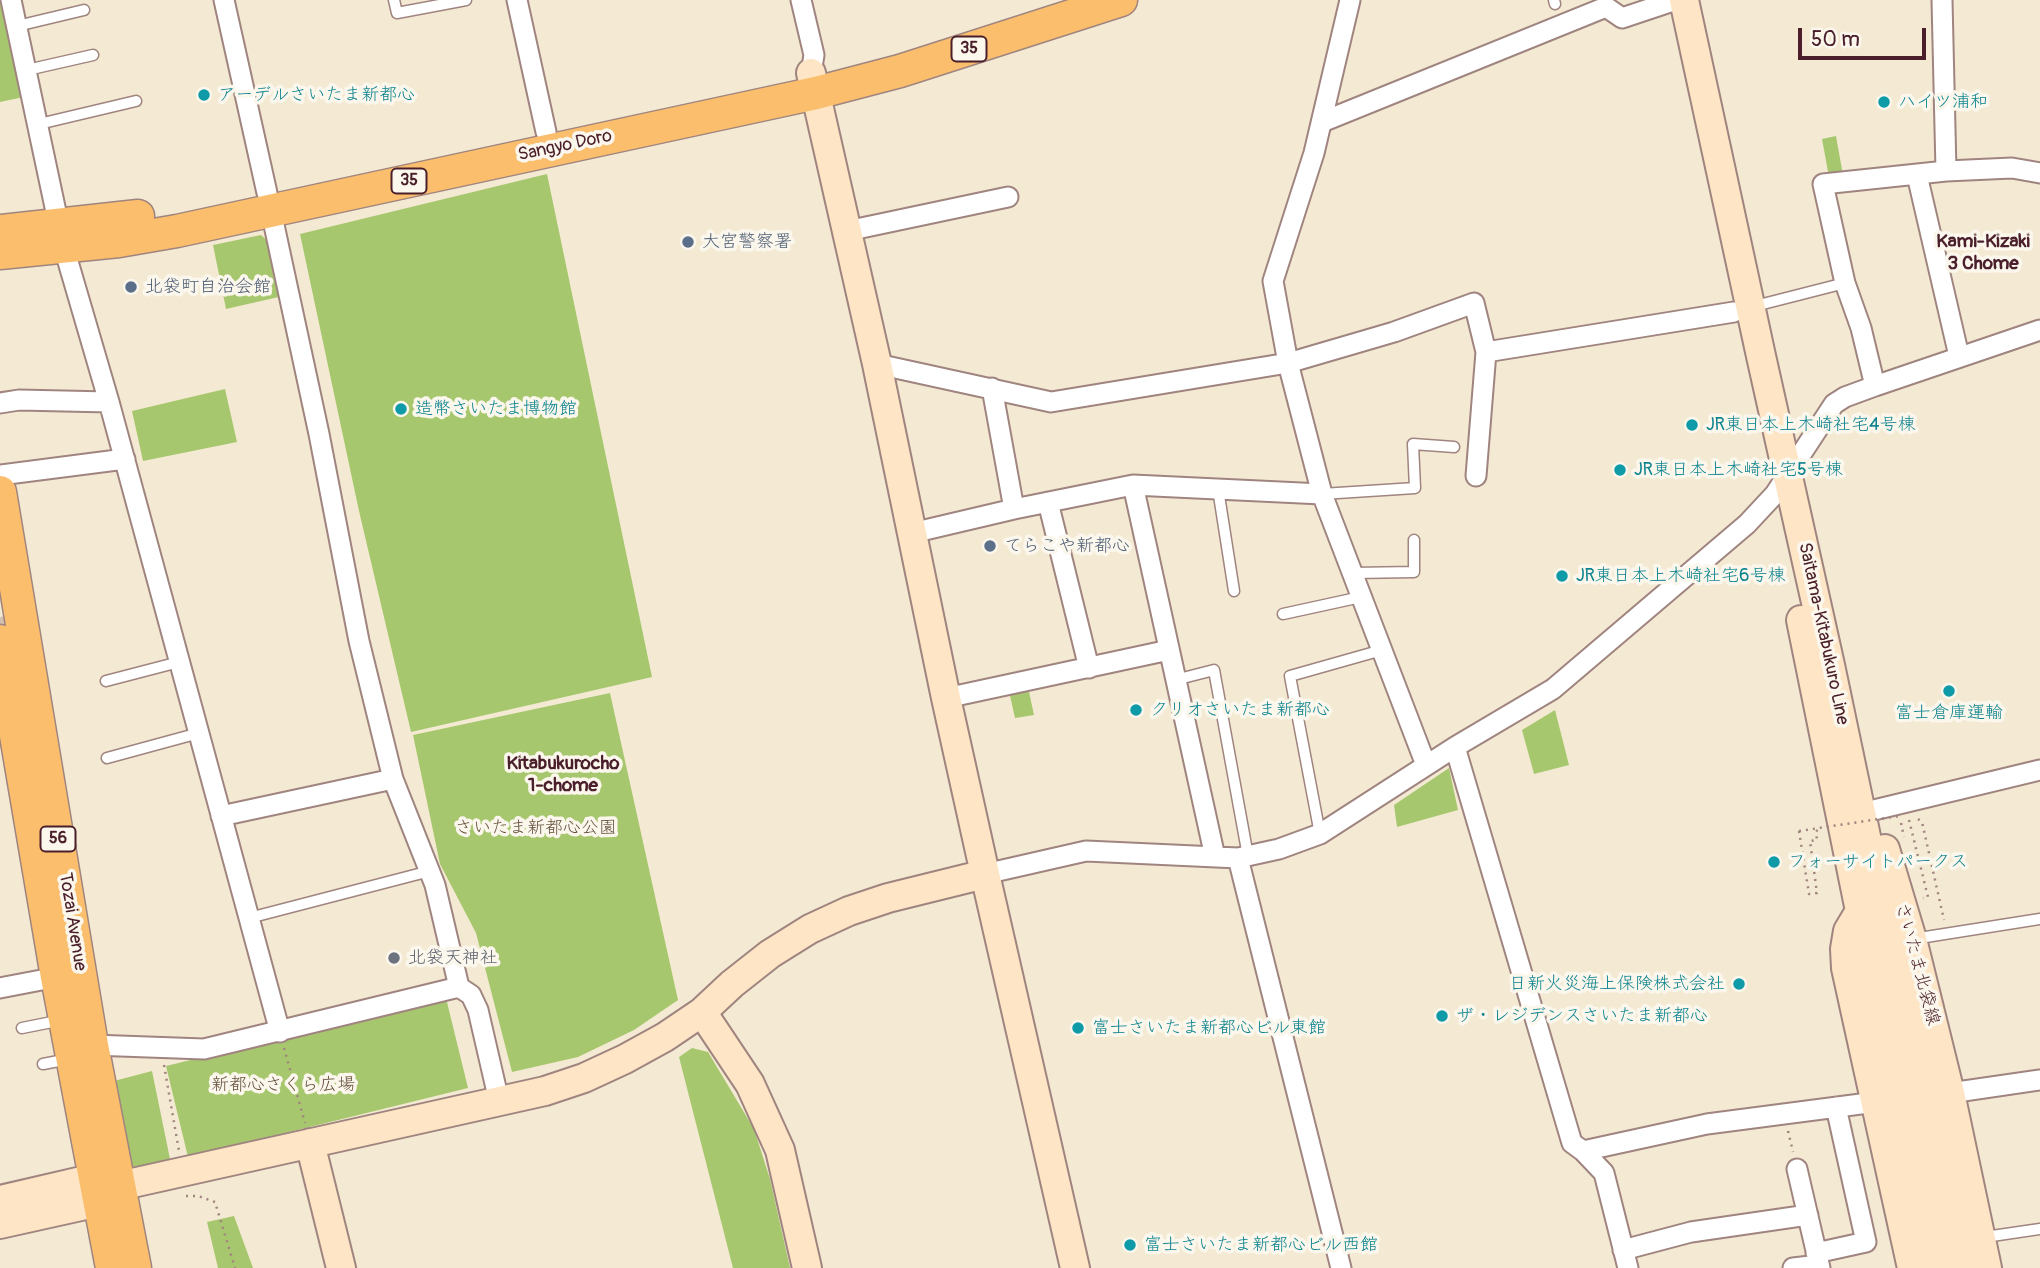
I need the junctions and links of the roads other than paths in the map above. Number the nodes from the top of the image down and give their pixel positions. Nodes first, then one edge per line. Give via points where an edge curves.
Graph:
1 (11, 0) edge
2 (224, 0) edge
3 (394, 0) edge
4 (466, 0) edge
5 (517, 0) edge
6 (802, 0) edge
7 (1063, 0) edge
8 (1121, 0) edge
9 (1350, 0) edge
10 (1942, 0) edge
11 (1675, 1) edge
12 (84, 10) dead end
13 (17, 26) junction
14 (93, 55) dead end
15 (27, 70) junction
16 (813, 83) junction
17 (136, 101) dead end
18 (1322, 122) junction
19 (39, 124) junction
20 (546, 132) junction
21 (1945, 171) junction
22 (2040, 173) edge
23 (1917, 175) junction
24 (1008, 197) dead end
25 (269, 202) junction
26 (0, 231) edge
27 (847, 231) junction
28 (62, 237) junction
29 (0, 253) edge
30 (1845, 283) junction
31 (1742, 310) junction
32 (2040, 330) edge
33 (1486, 352) junction
34 (1959, 356) junction
35 (1287, 363) junction
36 (877, 364) junction
37 (1875, 386) junction
38 (992, 388) junction
39 (109, 402) junction
40 (0, 403) edge
41 (1454, 447) dead end
42 (125, 460) junction
43 (0, 475) edge
44 (1476, 477) dead end
45 (1781, 484) junction
46 (1133, 485) junction
47 (1218, 489) junction
48 (0, 492) edge
49 (1322, 494) junction
50 (1048, 502) junction
51 (1014, 509) junction
52 (912, 533) junction
53 (1414, 540) dead end
54 (1353, 573) junction
55 (1234, 591) dead end
56 (1362, 597) junction
57 (1283, 614) dead end
58 (0, 641) tunnel mouth
59 (1169, 650) junction
60 (1382, 650) junction
61 (179, 662) junction
62 (1830, 665) junction
63 (1089, 668) junction
64 (1175, 680) junction
65 (106, 681) dead end
66 (946, 698) junction
67 (198, 733) junction
68 (9, 747) edge
69 (1455, 747) junction
70 (107, 758) dead end
71 (1426, 765) junction
72 (2040, 770) edge
73 (393, 779) junction
74 (1886, 813) junction
75 (221, 816) junction
76 (1320, 834) junction
77 (1215, 857) junction
78 (1243, 857) junction
79 (430, 871) junction
80 (985, 874) junction
81 (1860, 911) joint
82 (249, 918) junction
83 (2040, 919) edge
84 (1912, 939) junction
85 (57, 977) junction
86 (459, 986) junction
87 (0, 988) edge
88 (702, 1012) junction
89 (65, 1020) junction
90 (22, 1028) dead end
91 (280, 1032) junction
92 (69, 1056) junction
93 (2040, 1080) edge
94 (1913, 1097) junction
95 (499, 1101) junction
96 (1836, 1107) junction
97 (310, 1143) junction
98 (1583, 1151) junction
99 (1797, 1169) road end
100 (104, 1189) junction
101 (0, 1200) edge
102 (1808, 1215) junction
103 (0, 1224) edge
104 (2040, 1229) edge
105 (1981, 1238) junction
106 (1625, 1259) edge
107 (1818, 1262) edge
108 (112, 1268) edge
109 (135, 1268) edge
110 (341, 1268) edge
111 (807, 1268) edge
112 (1075, 1268) edge
113 (1341, 1268) edge
114 (1793, 1268) edge
115 (1912, 1268) edge
116 (1938, 1268) edge
117 (1961, 1268) edge
118 (1987, 1268) edge

1 - 13 street
2 - 25 street
3 - 4 lane via 397,13
5 - 20 street
6 - 16 street via 814,55
7 - 16 main road, Sangyo Doro / 35
8 - 16 main road, Sangyo Doro / 35 via 900,71
9 - 18 street
10 - 21 street
11 - 18 street via 1622,18 1606,7
11 - 31 main road, Saitama-Kitabukuro Line
12 - 13 lane
13 - 15 street
14 - 15 lane
15 - 19 street
16 - 20 main road, Sangyo Doro / 35
16 - 25 main road, Sangyo Doro / 35
16 - 27 main road
17 - 19 lane
18 - 35 street via 1273,281
19 - 28 street
20 - 25 main road, Sangyo Doro / 35
21 - 22 street
21 - 23 street
23 - 30 street via 1823,184
23 - 34 street
24 - 27 street
25 - 28 main road, Sangyo Doro / 35 via 177,231
25 - 73 street via 359,641
26 - 28 main road, Sangyo Doro / 35
27 - 36 main road
28 - 29 main road, Sangyo Doro / 35
28 - 39 street
30 - 31 lane
30 - 37 street
31 - 33 street
31 - 45 main road, Saitama-Kitabukuro Line
32 - 34 street
33 - 35 street via 1474,303
33 - 44 street
34 - 37 street
35 - 38 street via 1051,401
35 - 49 street
36 - 38 street
36 - 52 main road
37 - 45 street via 1834,404
38 - 51 street
39 - 40 street
39 - 42 street
41 - 49 lane via 1413,444 1415,488
42 - 43 street
42 - 61 street
45 - 62 main road, Saitama-Kitabukuro Line
45 - 69 street via 1748,524 1553,689
45 - 81 main road, Saitama-Kitabukuro Line
46 - 47 street
46 - 50 street
46 - 59 street
47 - 49 street
47 - 55 lane
48 - 92 main road, Tozai Avenue / 56
49 - 54 street
50 - 51 street
50 - 63 street
51 - 52 street
52 - 66 main road
53 - 54 lane via 1414,572
54 - 56 street
56 - 57 lane
56 - 60 street
58 - 68 main road, Tozai Avenue / 56
59 - 63 street
59 - 64 street
60 - 71 street
60 - 76 lane via 1290,676
61 - 65 lane
61 - 67 street
62 - 74 main road, さいたま北袋線
62 - 94 main road, Saitama-Kitabukuro Line via 1881,908
63 - 66 street
64 - 77 street
64 - 78 lane via 1214,670
66 - 80 main road
67 - 70 lane
67 - 75 street
68 - 85 main road, Tozai Avenue / 56
69 - 71 street
69 - 98 street via 1572,1143
71 - 76 street
72 - 74 street
73 - 75 street
73 - 79 street
74 - 84 main road, さいたま北袋線
75 - 82 street
76 - 78 street
77 - 78 street
77 - 80 street via 1086,851
78 - 113 street
79 - 82 lane
79 - 86 street
80 - 88 main road via 888,898 810,929 770,954
80 - 112 main road
81 - 94 main road, さいたま北袋線 via 1848,931 1846,968
82 - 91 street
83 - 84 lane
84 - 94 main road, さいたま北袋線
85 - 87 street
85 - 89 main road, Tozai Avenue / 56
86 - 91 street
86 - 95 street via 471,995 478,1010
88 - 95 main road via 665,1037 584,1078
88 - 111 main road via 750,1084 780,1150
89 - 90 lane
89 - 92 main road, Tozai Avenue / 56
91 - 92 street via 204,1049 161,1047
92 - 100 main road, Tozai Avenue / 56
93 - 94 street
94 - 96 street
94 - 105 main road, さいたま北袋線
94 - 115 main road, さいたま北袋線
94 - 116 main road, Saitama-Kitabukuro Line
94 - 117 main road, Saitama-Kitabukuro Line
95 - 97 main road
96 - 98 street via 1707,1124
96 - 107 street via 1866,1242
97 - 100 main road via 181,1183
97 - 110 main road
98 - 106 street via 1604,1173
99 - 102 street
100 - 101 main road
100 - 103 main road
100 - 108 main road, Tozai Avenue / 56
100 - 109 main road, Tozai Avenue / 56
102 - 106 street via 1691,1232
102 - 107 street
104 - 105 lane
105 - 118 main road, さいたま北袋線
107 - 114 street

